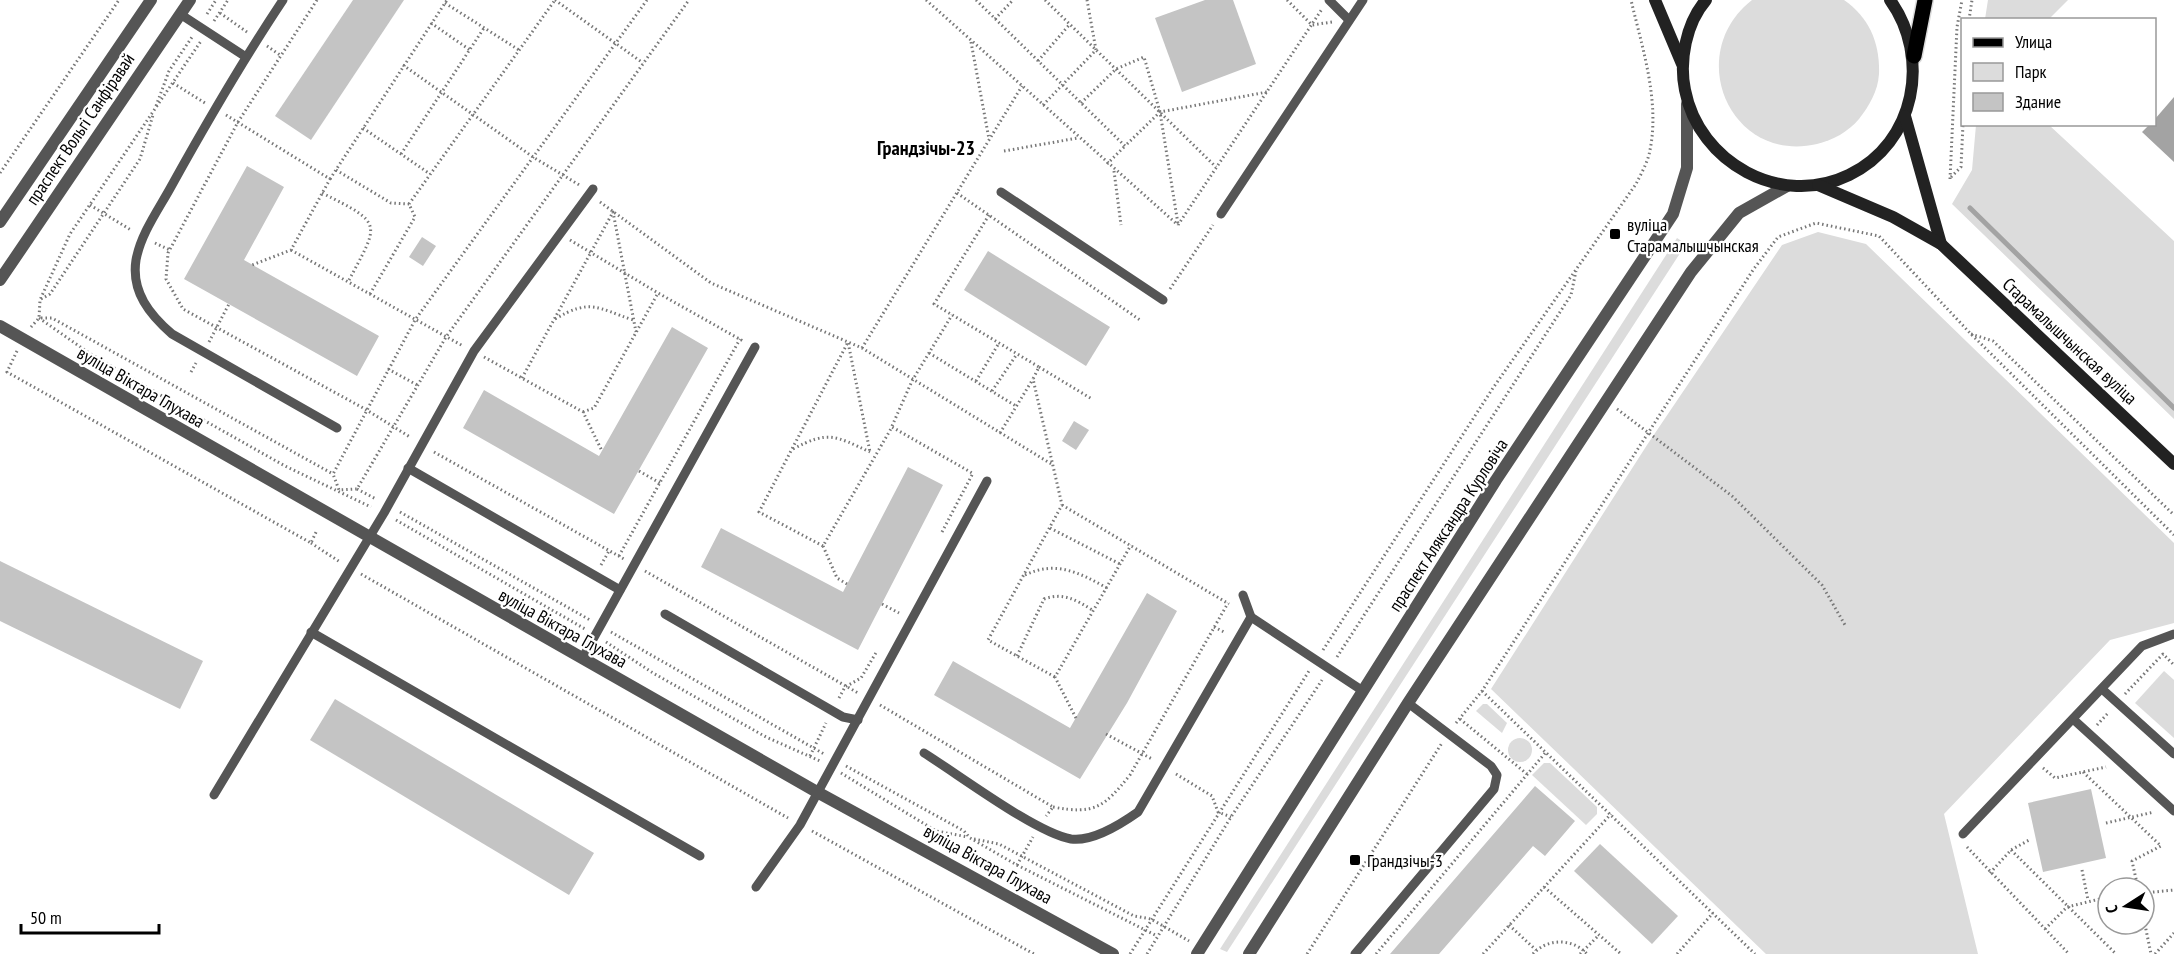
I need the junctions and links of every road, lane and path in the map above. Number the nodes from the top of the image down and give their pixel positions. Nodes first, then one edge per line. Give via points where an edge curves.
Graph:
1 (119, 0) edge
2 (151, 0) edge
3 (190, 0) edge
4 (216, 0) edge
5 (228, 0) edge
6 (283, 0) edge
7 (317, 0) edge
8 (555, 0) edge
9 (647, 0) edge
10 (689, 0) edge
11 (926, 0) edge
12 (976, 0) edge
13 (1013, 0) edge
14 (1045, 0) edge
15 (1087, 0) edge
16 (1287, 0) edge
17 (1328, 0) edge
18 (1363, 0) edge
19 (1631, 0) edge
20 (1655, 0) edge
21 (1706, 0) edge
22 (1890, 0) edge
23 (1925, 0) edge
24 (1962, 0) edge
25 (1972, 0) edge
26 (446, 1) edge
27 (180, 14) junction
28 (1970, 18) edge
29 (995, 19) junction
30 (1349, 20) junction
31 (431, 23) junction
32 (1070, 24) junction
33 (1312, 25) junction
34 (484, 28) junction
35 (203, 30) junction
36 (971, 40) junction
37 (615, 44) junction
38 (470, 50) junction
39 (1096, 50) junction
40 (520, 51) junction
41 (1914, 56) junction
42 (246, 57) junction
43 (1038, 61) junction
44 (643, 63) junction
45 (1683, 64) junction
46 (403, 65) junction
47 (1116, 69) junction
48 (1022, 86) junction
49 (1064, 86) junction
50 (442, 92) junction
51 (1267, 92) junction
52 (1081, 103) junction
53 (1687, 103) junction
54 (1043, 105) junction
55 (154, 111) junction
56 (1160, 112) junction
57 (475, 116) junction
58 (1905, 116) junction
59 (238, 122) junction
60 (1963, 126) edge
61 (363, 128) junction
62 (1078, 138) junction
63 (989, 141) junction
64 (1125, 146) junction
65 (1004, 151) dead end
66 (401, 154) junction
67 (534, 157) junction
68 (1107, 164) junction
69 (1216, 167) junction
70 (336, 170) junction
71 (1114, 170) junction
72 (0, 173) edge
73 (430, 174) junction
74 (562, 174) junction
75 (330, 179) junction
76 (1818, 185) junction
77 (1787, 186) junction
78 (592, 191) junction
79 (1001, 192) dead end
80 (322, 193) junction
81 (957, 194) junction
82 (409, 204) junction
83 (90, 205) junction
84 (613, 212) junction
85 (1221, 214) joint
86 (104, 215) junction
87 (989, 215) junction
88 (0, 222) edge
89 (1121, 225) dead end
90 (1178, 225) junction
91 (560, 234) junction
92 (144, 237) junction
93 (1941, 244) junction
94 (170, 250) junction
95 (291, 250) junction
96 (590, 252) junction
97 (252, 265) dead end
98 (1576, 270) junction
99 (624, 272) junction
100 (0, 280) edge
101 (348, 282) junction
102 (658, 293) junction
103 (370, 294) junction
104 (40, 300) junction
105 (1163, 300) joint
106 (952, 315) junction
107 (39, 318) junction
108 (415, 320) junction
109 (554, 320) junction
110 (633, 320) junction
111 (1140, 320) dead end
112 (0, 326) edge
113 (636, 332) junction
114 (1970, 333) junction
115 (446, 337) junction
116 (740, 339) junction
117 (22, 340) junction
118 (848, 342) junction
119 (999, 343) junction
120 (755, 347) joint
121 (862, 348) junction
122 (474, 351) junction
123 (929, 353) junction
124 (1017, 354) junction
125 (1039, 367) junction
126 (388, 369) junction
127 (7, 372) junction
128 (0, 375) edge
129 (522, 378) junction
130 (1033, 379) junction
131 (912, 381) junction
132 (976, 381) junction
133 (419, 386) junction
134 (992, 391) junction
135 (1092, 399) dead end
136 (1606, 400) junction
137 (1016, 406) junction
138 (365, 409) junction
139 (583, 412) junction
140 (892, 427) junction
141 (337, 428) dead end
142 (396, 428) junction
143 (1647, 432) junction
144 (1000, 433) junction
145 (421, 445) junction
146 (792, 449) junction
147 (602, 451) dead end
148 (870, 452) junction
149 (876, 455) junction
150 (2174, 464) edge
151 (1053, 465) junction
152 (408, 468) junction
153 (639, 471) dead end
154 (973, 473) junction
155 (333, 474) junction
156 (987, 481) joint
157 (661, 483) junction
158 (357, 489) junction
159 (339, 490) junction
160 (675, 491) junction
161 (1062, 505) junction
162 (386, 509) junction
163 (2174, 515) edge
164 (1050, 528) junction
165 (317, 530) dead end
166 (941, 533) dead end
167 (2174, 535) edge
168 (367, 537) junction
169 (311, 543) junction
170 (1131, 545) junction
171 (824, 546) junction
172 (619, 556) junction
173 (1120, 564) junction
174 (634, 565) junction
175 (350, 568) junction
176 (1023, 576) junction
177 (847, 584) dead end
178 (1107, 588) junction
179 (620, 590) junction
180 (1243, 595) dead end
181 (904, 603) dead end
182 (882, 604) dead end
183 (1094, 611) junction
184 (899, 613) junction
185 (665, 614) dead end
186 (1251, 617) junction
187 (912, 619) junction
188 (894, 622) dead end
189 (1845, 625) dead end
190 (600, 626) junction
191 (311, 632) junction
192 (2174, 634) edge
193 (595, 635) junction
194 (877, 650) dead end
195 (1017, 656) junction
196 (582, 659) junction
197 (1316, 660) junction
198 (2174, 665) edge
199 (1330, 669) junction
200 (1055, 677) junction
201 (2102, 689) junction
202 (1363, 691) junction
203 (1482, 691) junction
204 (869, 699) junction
205 (1408, 703) junction
206 (2118, 703) junction
207 (903, 717) dead end
208 (1076, 718) dead end
209 (1460, 718) junction
210 (2073, 719) junction
211 (858, 720) junction
212 (1449, 733) junction
213 (1106, 734) dead end
214 (2089, 734) junction
215 (1546, 752) junction
216 (924, 753) dead end
217 (1142, 753) junction
218 (2174, 754) edge
219 (2037, 762) dead end
220 (833, 763) junction
221 (2115, 765) dead end
222 (1165, 768) junction
223 (2084, 772) junction
224 (1527, 774) junction
225 (817, 792) junction
226 (214, 795) dead end
227 (1053, 807) dead end
228 (2162, 810) dead end
229 (2174, 811) edge
230 (1218, 812) junction
231 (1611, 814) junction
232 (1231, 817) junction
233 (2131, 818) junction
234 (2106, 823) dead end
235 (800, 825) junction
236 (970, 838) junction
237 (1963, 838) joint
238 (2031, 839) dead end
239 (2011, 850) junction
240 (700, 856) dead end
241 (1017, 865) dead end
242 (2082, 870) dead end
243 (1990, 873) junction
244 (2135, 876) edge
245 (756, 887) dead end
246 (1544, 887) junction
247 (2174, 890) edge
248 (2156, 892) edge
249 (2096, 899) edge
250 (2088, 900) junction
251 (2067, 908) junction
252 (1713, 913) junction
253 (1151, 919) junction
254 (1509, 925) junction
255 (1164, 926) junction
256 (2044, 929) junction
257 (1144, 930) junction
258 (2174, 933) edge
259 (1599, 935) junction
260 (1157, 936) junction
261 (2148, 936) edge
262 (1583, 950) junction
263 (1535, 952) edge
264 (1309, 953) edge
265 (1034, 954) edge
266 (1113, 954) edge
267 (1130, 954) edge
268 (1147, 954) edge
269 (1197, 954) edge
270 (1249, 954) edge
271 (1356, 954) edge
272 (1376, 954) edge
273 (1483, 954) edge
274 (1580, 954) edge
275 (1587, 954) edge
276 (1621, 954) edge
277 (1677, 954) edge
278 (1755, 954) edge
279 (2069, 954) edge
280 (2116, 954) edge
281 (2153, 954) edge

1 - 72 path
2 - 88 street, праспект Вольгі Санфіравай
3 - 27 street, праспект Вольгі Санфіравай
4 - 35 path
5 - 35 path
6 - 42 lane
7 - 59 path
8 - 37 path
8 - 40 path
9 - 37 path
10 - 44 path
11 - 36 path
12 - 29 path
13 - 29 path
14 - 32 path
15 - 39 path
16 - 33 path
17 - 30 lane
17 - 33 path
18 - 30 lane
19 - 98 path via 1650,92 1650,151 1636,184
20 - 45 main road
21 - 45 main road via 1689,31
22 - 41 main road, Старамалышчынская вуліца via 1909,34
23 - 41 main road
24 - 60 path via 1957,27 1950,179 1961,167
25 - 28 path
26 - 31 path
26 - 34 path
27 - 35 lane
27 - 100 street, праспект Вольгі Санфіравай
29 - 43 path
30 - 85 lane
31 - 38 path
31 - 46 path
32 - 39 path
32 - 43 path
33 - 51 path
34 - 38 path
34 - 40 path
35 - 42 lane
35 - 55 path
35 - 55 path via 169,71
36 - 48 path
36 - 63 path
37 - 44 path
37 - 67 path
38 - 50 path
39 - 47 path
39 - 49 path
40 - 57 path
41 - 58 main road, Старамалышчынская вуліца via 1913,87
42 - 92 lane
43 - 49 path
44 - 74 path
45 - 53 main road
46 - 50 path
46 - 61 path
47 - 52 path
47 - 56 path
47 - 56 path via 1144,57
48 - 54 path
48 - 63 path
49 - 52 path
49 - 54 path
50 - 57 path
50 - 66 path
51 - 56 path
51 - 69 path
52 - 64 path
53 - 77 main road, Старамалышчынская вуліца via 1703,136 1726,161 1749,175
53 - 202 street, праспект Аляксандра Курловіча via 1687,168 1673,214 1496,480
54 - 62 path
55 - 83 path
55 - 86 path via 140,159
56 - 64 path
56 - 69 path
56 - 90 path
57 - 67 path
57 - 73 path
58 - 76 main road, Старамалышчынская вуліца via 1877,156 1850,175
58 - 93 main road
59 - 75 path
59 - 94 path
61 - 66 path
61 - 70 path
62 - 65 path
62 - 68 path
63 - 81 path
64 - 68 path
66 - 73 path
67 - 74 path
67 - 108 path
68 - 71 path
69 - 90 path
70 - 75 path
70 - 82 path via 391,203
71 - 89 path
71 - 90 path
73 - 82 path
74 - 78 path
74 - 115 path
75 - 80 path
76 - 77 main road, Старамалышчынская вуліца
76 - 93 main road, Старамалышчынская вуліца via 1893,217
77 - 136 street via 1739,213 1714,240
78 - 84 path
78 - 91 lane
79 - 105 lane
80 - 95 path
80 - 101 path via 361,213 371,225 372,236
81 - 87 path
81 - 121 path
82 - 103 path via 415,217
83 - 86 path
83 - 104 path via 70,234
84 - 96 path
84 - 99 path
84 - 118 path via 711,283
85 - 105 path
86 - 92 path
86 - 104 path via 50,294
87 - 106 path via 934,304
87 - 111 path
91 - 96 path
91 - 122 lane
92 - 94 path
92 - 141 lane via 136,261 137,285 143,304 156,321 172,334
93 - 150 main road, Старамалышчынская вуліца
94 - 138 path via 166,279 183,309
95 - 97 path
95 - 101 path
96 - 99 path
96 - 109 path
98 - 197 path via 1493,388
98 - 199 path via 1571,296
99 - 102 path
99 - 110 path
101 - 103 path
102 - 113 path
102 - 116 path
103 - 108 path
104 - 107 path
106 - 119 path
106 - 123 path
107 - 117 path
107 - 155 path via 52,318
107 - 159 path via 184,410 285,466
108 - 115 path
108 - 126 path
109 - 110 path via 575,307 595,306
109 - 129 path
110 - 113 path
112 - 117 street, вуліца Віктара Глухава
113 - 139 path via 594,408
114 - 143 path via 1879,236 1816,223 1778,237
114 - 163 path via 1993,341
114 - 167 path
115 - 122 path
115 - 133 path
116 - 120 path
116 - 157 path
117 - 127 path
117 - 168 street, вуліца Віктара Глухава
118 - 121 path
118 - 146 path
118 - 148 path
119 - 124 path
119 - 132 path
120 - 160 lane
121 - 131 path
122 - 129 path
122 - 145 lane
123 - 131 path
123 - 132 path
124 - 125 path
124 - 134 path
125 - 130 path
125 - 135 path
126 - 133 path
126 - 138 path
127 - 128 path
127 - 169 path
129 - 139 path
130 - 137 path
130 - 151 path
131 - 140 path
131 - 144 path
132 - 134 path
133 - 142 path
134 - 137 path
136 - 143 path
136 - 205 street
137 - 144 path
138 - 142 path
138 - 155 path
139 - 147 path
140 - 149 path
140 - 154 path
142 - 145 path
142 - 158 path
143 - 189 path via 1732,496 1822,585
143 - 203 path
144 - 151 path
145 - 152 lane
145 - 172 path
146 - 148 path via 818,436 840,438
146 - 171 path via 759,512
148 - 149 path
149 - 171 path
151 - 161 path
152 - 162 lane
152 - 179 lane
153 - 157 path
154 - 156 path
154 - 166 path
155 - 159 path
156 - 187 lane
157 - 160 path
157 - 172 path
158 - 159 path
158 - 162 path
159 - 162 path
160 - 174 lane
161 - 164 path
161 - 170 path
162 - 168 lane
162 - 190 path
162 - 193 path
164 - 173 path
164 - 176 path
165 - 169 path
168 - 175 lane
168 - 196 street, вуліца Віктара Глухава
169 - 175 path
170 - 173 path
170 - 217 path via 1228,603
171 - 177 path via 837,578
172 - 174 path
173 - 178 path
174 - 179 lane
174 - 194 path via 845,687 861,678
175 - 191 lane
175 - 235 path
176 - 178 path via 1047,567 1065,568
176 - 195 path via 988,640
178 - 183 path
179 - 190 lane
180 - 186 lane
181 - 184 path
182 - 184 path
183 - 195 path via 1073,598 1057,594 1044,599
183 - 200 path
184 - 187 path
184 - 188 path
185 - 211 lane via 843,717
186 - 197 lane
186 - 222 lane
187 - 204 lane
190 - 193 lane
190 - 220 path
191 - 226 lane
191 - 240 lane
192 - 201 lane via 2142,646
193 - 196 lane
193 - 220 path via 766,737
195 - 200 path
196 - 225 street, вуліца Віктара Глухава
197 - 199 lane
197 - 230 path
198 - 206 path via 2163,654
199 - 202 lane
199 - 232 path
200 - 208 path
201 - 206 lane
201 - 210 lane
202 - 269 street, праспект Аляксандра Курловіча
203 - 209 path
203 - 215 path
204 - 207 path
204 - 211 lane
205 - 212 lane
205 - 270 street
206 - 214 path
206 - 218 lane
209 - 212 path
209 - 224 path
210 - 214 lane
210 - 237 lane
211 - 220 lane
212 - 264 path
212 - 271 lane via 1491,766 1497,775 1494,789
213 - 217 path
214 - 229 lane
215 - 224 path
215 - 231 path
216 - 222 lane via 1039,826 1072,839 1112,831 1138,812
217 - 222 path
217 - 227 path via 1131,775 1097,809 1079,812
219 - 223 path via 2055,778
220 - 225 lane
220 - 236 path via 964,831
220 - 236 path via 936,831
221 - 223 path
222 - 230 path via 1212,796
223 - 233 path
224 - 272 path
225 - 235 lane
225 - 266 street, вуліца Віктара Глухава
228 - 233 path
230 - 232 path
230 - 253 path
231 - 246 path
231 - 252 path
232 - 255 path
233 - 234 path
233 - 244 path via 2161,846 2132,861
235 - 245 lane
235 - 265 path
236 - 253 path via 999,844 1134,916
237 - 243 path
238 - 239 path
239 - 243 path
239 - 251 path
241 - 257 path
242 - 250 path
243 - 256 path
246 - 254 path
246 - 259 path
247 - 248 path
249 - 250 path
250 - 251 path
251 - 256 path
251 - 280 path
252 - 277 path
252 - 278 path
253 - 255 path
253 - 257 path
254 - 263 path
254 - 273 path
255 - 260 path
256 - 279 path
257 - 260 path
257 - 267 path
258 - 281 path
259 - 262 path
259 - 276 path
260 - 268 path
261 - 281 path
262 - 263 path via 1559,941
262 - 274 path
262 - 275 path

